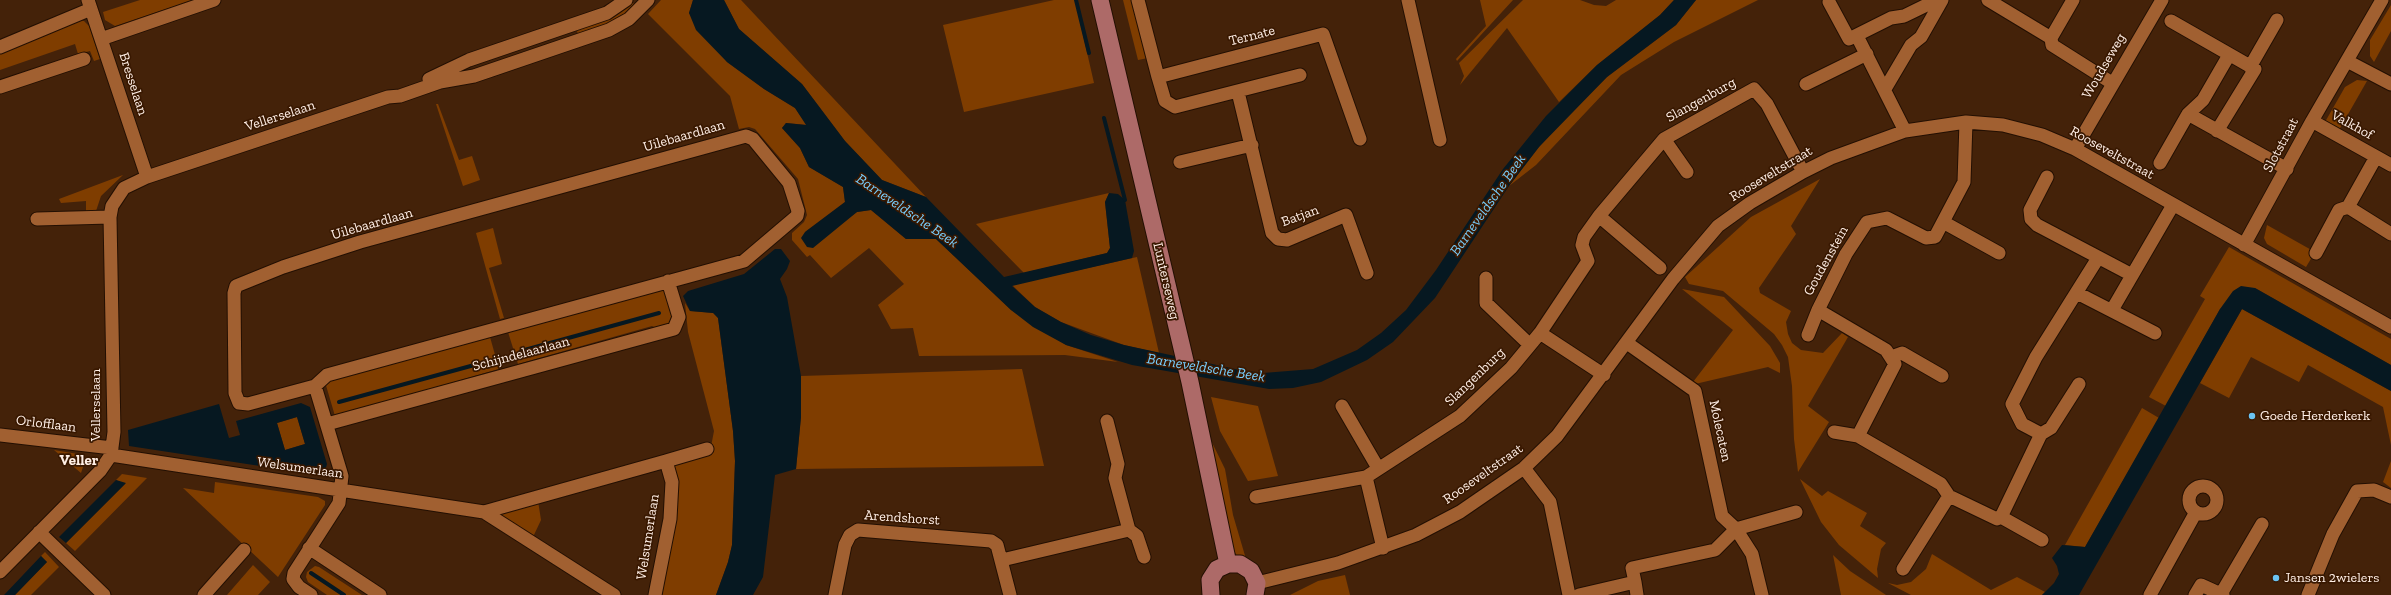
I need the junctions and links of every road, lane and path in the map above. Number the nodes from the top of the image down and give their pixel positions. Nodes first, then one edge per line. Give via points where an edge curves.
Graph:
1 (214, 0) edge
2 (626, 0) edge
3 (648, 0) edge
4 (1100, 0) edge
5 (1138, 0) edge
6 (1408, 0) edge
7 (1937, 0) edge
8 (1942, 0) edge
9 (1988, 0) edge
10 (2073, 0) edge
11 (2162, 0) edge
12 (2382, 0) edge
13 (1829, 2) dead end
14 (89, 5) edge
15 (2277, 20) dead end
16 (2171, 21) dead end
17 (1857, 36) junction
18 (101, 38) junction
19 (2051, 38) junction
20 (0, 47) edge
21 (1867, 54) junction
22 (2229, 55) junction
23 (84, 59) dead end
24 (2347, 61) junction
25 (467, 62) junction
26 (2250, 67) junction
27 (1300, 75) dead end
28 (472, 77) junction
29 (1158, 77) junction
30 (2112, 83) junction
31 (1806, 84) dead end
32 (2391, 84) edge
33 (0, 87) edge
34 (1885, 88) junction
35 (1238, 92) junction
36 (388, 97) junction
37 (2188, 114) junction
38 (2312, 121) junction
39 (1966, 122) junction
40 (1905, 131) junction
41 (2217, 131) junction
42 (1360, 139) dead end
43 (1664, 139) junction
44 (1440, 140) dead end
45 (1252, 145) junction
46 (2075, 149) junction
47 (2376, 157) junction
48 (1180, 162) dead end
49 (2160, 163) dead end
50 (2391, 165) edge
51 (2286, 169) junction
52 (1687, 172) dead end
53 (1803, 172) junction
54 (147, 177) junction
55 (2047, 177) dead end
56 (2174, 205) junction
57 (2348, 207) junction
58 (1599, 216) junction
59 (110, 218) junction
60 (37, 219) dead end
61 (1943, 222) junction
62 (2391, 234) edge
63 (2244, 245) junction
64 (1999, 253) dead end
65 (2316, 253) dead end
66 (2098, 258) junction
67 (1660, 268) dead end
68 (1366, 273) dead end
69 (2132, 275) junction
70 (1486, 278) dead end
71 (668, 281) junction
72 (2077, 293) junction
73 (1818, 310) junction
74 (2112, 310) junction
75 (2391, 327) edge
76 (1540, 333) junction
77 (2155, 333) dead end
78 (1808, 335) dead end
79 (1627, 343) junction
80 (1530, 345) junction
81 (1891, 358) junction
82 (1604, 375) junction
83 (1942, 376) dead end
84 (2079, 384) dead end
85 (315, 386) junction
86 (1342, 406) dead end
87 (1107, 421) dead end
88 (327, 424) junction
89 (1834, 432) dead end
90 (2041, 434) junction
91 (0, 435) edge
92 (1858, 436) junction
93 (707, 449) dead end
94 (111, 452) junction
95 (666, 461) junction
96 (1378, 468) junction
97 (1524, 468) junction
98 (1366, 477) junction
99 (341, 490) junction
100 (1949, 496) junction
101 (1256, 497) dead end
102 (2391, 497) edge
103 (484, 512) junction
104 (1796, 512) dead end
105 (2196, 512) dead end
106 (2001, 517) junction
107 (2262, 524) dead end
108 (1736, 529) junction
109 (1129, 530) junction
110 (39, 532) junction
111 (2042, 540) dead end
112 (309, 548) junction
113 (1383, 548) junction
114 (244, 550) dead end
115 (1144, 557) dead end
116 (1002, 560) junction
117 (1228, 564) junction
118 (1903, 569) dead end
119 (0, 572) edge
120 (1256, 589) edge
121 (1636, 589) edge
122 (1207, 594) edge
123 (2222, 594) edge
124 (104, 595) edge
125 (204, 595) edge
126 (311, 595) edge
127 (380, 595) edge
128 (614, 595) edge
129 (655, 595) edge
130 (835, 595) edge
131 (1010, 595) edge
132 (1569, 595) edge
133 (1579, 595) edge
134 (1762, 595) edge
135 (2150, 595) edge
136 (2195, 595) edge
137 (2308, 595) edge

1 - 18 street
2 - 25 street, Vellerselaan via 607,13
3 - 28 street, Vellerselaan via 629,19 609,30
4 - 117 main road, Lunterseweg via 1183,354
5 - 29 street
6 - 44 street
7 - 17 street via 1904,16 1891,18
8 - 34 street via 1921,37 1911,45
9 - 19 street
10 - 19 street
11 - 30 street, Woudseweg
12 - 24 street, Slotstraat
13 - 17 street via 1849,39
14 - 18 street, Bresselaan
14 - 20 street
15 - 26 street
16 - 22 street
17 - 21 street
18 - 54 street, Bresselaan
19 - 30 street via 2052,45
21 - 31 street
21 - 34 street
22 - 26 street
22 - 37 street via 2203,100
23 - 33 street
24 - 32 street
24 - 38 street, Slotstraat
25 - 28 street via 463,66 463,71
25 - 36 street, Vellerselaan
26 - 41 street via 2255,69
27 - 35 street
28 - 36 street, Vellerselaan via 440,82 400,96
29 - 35 street via 1165,101 1175,107
29 - 42 street, Ternate via 1323,34
30 - 46 street, Woudseweg
34 - 40 street
35 - 45 street, Batjan
36 - 54 street, Vellerselaan
37 - 41 street
37 - 49 street
38 - 47 street, Valkhof
38 - 51 street, Slotstraat
39 - 40 street, Rooseveltstraat
39 - 46 street, Rooseveltstraat via 2010,127 2042,135
39 - 61 street, Goudenstein via 1964,182
40 - 53 street, Rooseveltstraat via 1831,158
41 - 51 street
43 - 52 street, Slangenburg
43 - 53 street, Slangenburg via 1754,89 1767,104
43 - 58 street, Slangenburg
45 - 48 street
45 - 68 street, Batjan via 1272,234 1278,239 1287,240 1346,215
46 - 56 street, Rooseveltstraat
47 - 50 street, Valkhof
47 - 57 street, Valkhof
51 - 63 street, Slotstraat
53 - 79 street, Rooseveltstraat via 1750,203 1718,226 1673,279
54 - 59 street, Vellerselaan via 135,182 118,195 112,206
55 - 66 street via 2030,210 2031,219 2037,225
56 - 63 street, Rooseveltstraat
56 - 69 street
57 - 62 street
57 - 65 street, Valkhof via 2339,210
58 - 67 street
58 - 76 street, Slangenburg via 1584,237 1582,245 1588,261
59 - 60 street
59 - 94 street, Vellerselaan via 114,432
61 - 64 street
61 - 73 street, Goudenstein via 1935,237 1926,238 1887,218 1867,222 1846,254
63 - 75 street, Rooseveltstraat
66 - 69 street
66 - 72 street
69 - 74 street
70 - 80 street via 1486,303
71 - 85 street via 327,375
71 - 85 street, Uilebaardlaan via 750,257 797,216 790,187 754,139 746,136 360,242 283,267 236,286 235,385 239,403 248,404
71 - 88 street, Schijndelaarlaan via 679,317 674,329
72 - 74 street
72 - 90 street via 2036,357 2012,404 2022,424
73 - 78 street, Goudenstein
73 - 81 street, Goudenstein via 1886,350
74 - 77 street
76 - 80 street, Slangenburg
76 - 82 street
79 - 82 street, Rooseveltstraat
79 - 108 street, Molecaten via 1695,391 1722,516
80 - 96 street, Slangenburg via 1511,368 1460,416
81 - 83 street via 1902,353
81 - 92 street via 1895,364
82 - 97 street, Rooseveltstraat via 1557,436
84 - 90 street via 2050,428
85 - 88 street
86 - 96 street
87 - 109 street via 1118,464 1115,478
88 - 99 street via 342,476
89 - 92 street
90 - 106 street
91 - 94 street, Orlofflaan
92 - 100 street via 1941,484
93 - 95 street, Welsumerlaan
94 - 99 street, Welsumerlaan
94 - 110 street, Vellerselaan via 103,467
95 - 103 street, Welsumerlaan
95 - 129 street, Welsumerlaan via 672,482 670,519
96 - 98 street, Slangenburg
97 - 113 street, Rooseveltstraat via 1460,512 1416,535
97 - 132 street via 1550,502
98 - 101 street, Slangenburg
98 - 113 street
99 - 103 street, Welsumerlaan
99 - 112 street via 339,503
100 - 106 street via 1997,519
100 - 118 street
102 - 137 street via 2374,490 2357,491 2333,534
103 - 128 street, Welsumerlaan
104 - 108 street
105 - 135 street
106 - 111 street
107 - 123 street
108 - 121 street via 1715,550 1632,568
108 - 134 street, Molecaten via 1752,554
109 - 115 street via 1137,536
109 - 116 street
110 - 119 street, Vellerselaan
110 - 124 street
112 - 126 street via 294,572 293,579
112 - 127 street
113 - 120 street, Rooseveltstraat
114 - 125 street
116 - 130 street, Arendshorst via 997,545 991,541 858,530 850,535 845,545
116 - 131 street, Arendshorst
117 - 120 main road via 1240,564 1251,571
117 - 122 main road via 1216,569
121 - 133 street
123 - 136 street via 2201,585

